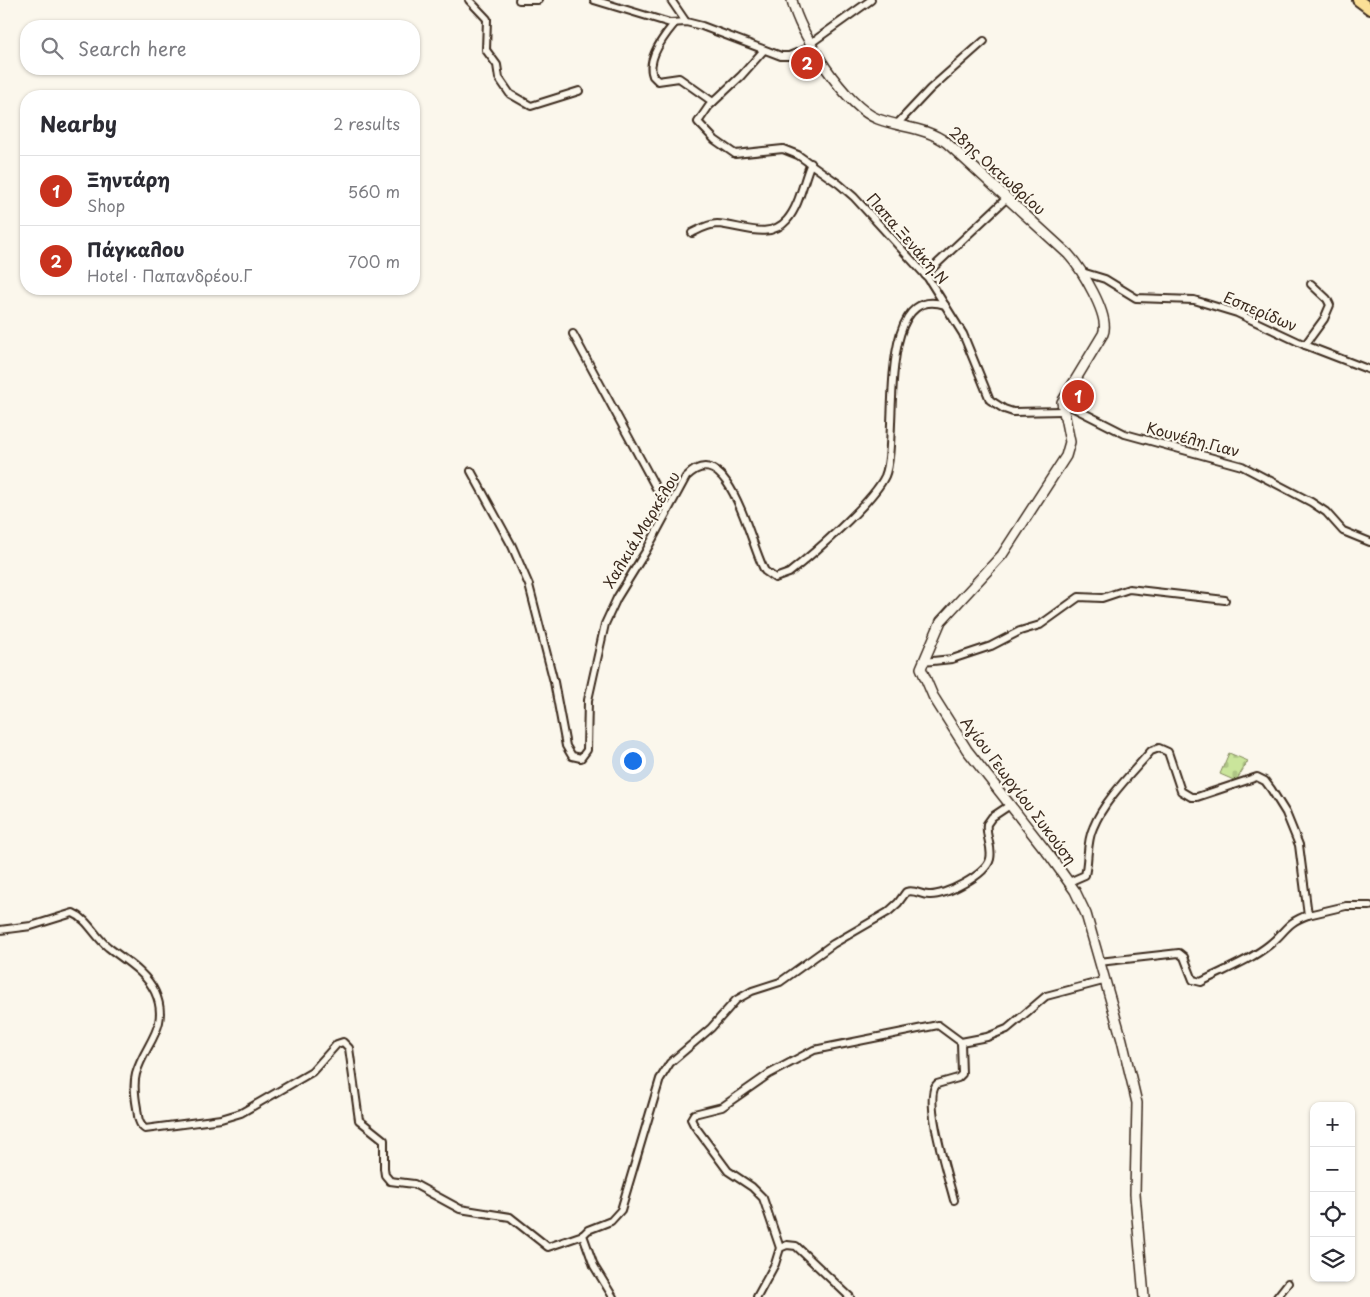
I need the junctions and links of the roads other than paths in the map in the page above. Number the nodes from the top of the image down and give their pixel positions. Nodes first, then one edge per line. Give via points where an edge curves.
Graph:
1 (469, 0) edge
2 (519, 0) edge
3 (538, 0) edge
4 (594, 0) edge
5 (671, 0) edge
6 (792, 0) edge
7 (871, 0) edge
8 (1358, 0) edge
9 (1370, 9) edge
10 (686, 22) junction
11 (674, 24) junction
12 (984, 41) dead end
13 (812, 45) junction
14 (764, 50) junction
15 (579, 91) dead end
16 (713, 102) junction
17 (898, 123) junction
18 (811, 163) junction
19 (1007, 198) junction
20 (692, 233) dead end
21 (1082, 272) junction
22 (925, 275) junction
23 (1311, 284) dead end
24 (945, 305) junction
25 (573, 334) dead end
26 (1305, 345) junction
27 (1370, 370) edge
28 (1062, 407) junction
29 (471, 471) dead end
30 (668, 510) junction
31 (1367, 541) edge
32 (1225, 600) dead end
33 (923, 662) junction
34 (1010, 805) junction
35 (1069, 882) junction
36 (1370, 906) edge
37 (1308, 915) junction
38 (0, 930) edge
39 (1099, 962) junction
40 (1103, 981) junction
41 (962, 1042) junction
42 (954, 1200) dead end
43 (583, 1235) junction
44 (780, 1248) junction
45 (1288, 1283) dead end
46 (613, 1297) edge
47 (757, 1297) edge
48 (850, 1297) edge
49 (1144, 1297) edge
50 (1277, 1297) edge

1 - 15 street via 488,19 486,50 496,65 500,81 510,94 531,106
2 - 3 street
4 - 11 street
5 - 10 street
6 - 13 main road, 28ης Οκτωβρίου
7 - 13 street
8 - 9 main road
10 - 11 street
10 - 14 street
11 - 16 street via 652,63 653,76 658,81 678,78
12 - 17 street via 930,89
13 - 14 street via 784,57
13 - 17 main road, 28ης Οκτωβρίου via 860,109 878,119
14 - 16 street
16 - 18 street, Παπα.Ξενάκη.Ν via 698,122 734,154 769,152 780,148
17 - 19 main road, 28ης Οκτωβρίου via 940,138
18 - 20 street via 791,214 778,228 772,231 716,224
18 - 22 street, Παπα.Ξενάκη.Ν via 854,197
19 - 21 main road, 28ης Οκτωβρίου via 1068,254
19 - 22 street
21 - 26 street, Εσπερίδων via 1098,276 1136,298 1194,300 1228,310
21 - 28 main road via 1105,322 1105,330
22 - 24 street, Παπα.Ξενάκη.Ν
23 - 26 street via 1330,305
24 - 28 street, Παπα.Ξενάκη.Ν via 971,350 990,400 1013,412
24 - 30 street, Χαλκιά.Μαρκέλου via 938,302 924,304 910,314 902,327 894,364 892,438 884,478 866,502 790,573 775,578 765,571 738,502 724,478 712,468 702,467 690,473
25 - 30 street
26 - 27 street, Εσπερίδων
28 - 31 street, Κουνέλη.Γιαν via 1125,434 1242,466 1311,502 1343,530
28 - 33 main road via 1070,442 1066,456 1002,555 941,621
29 - 30 street, Χαλκιά.Μαρκέλου via 522,566 554,682 566,746 578,759 587,750 588,700 605,624
32 - 33 street via 1129,589 1102,598 1079,596 1040,625 991,646 952,659
33 - 34 main road, Αγίου Γεωργίου Συκούση via 923,674 933,696 968,750
34 - 35 main road, Αγίου Γεωργίου Συκούση
34 - 43 street via 987,824 990,856 976,876 938,894 929,896 906,892 888,912 833,944 780,982 740,996 711,1028 670,1063 660,1079 621,1210 611,1221
35 - 37 street via 1085,875 1088,843 1102,812 1134,770 1159,748 1168,752 1181,791 1192,796 1257,778 1265,781 1286,813 1299,845
35 - 39 main road, Αγίου Γεωργίου Συκούση via 1086,914
36 - 37 street via 1346,906
37 - 39 street via 1292,921 1255,955 1201,982 1193,980 1184,956 1179,953
38 - 43 street via 31,926 73,913 84,919 96,937 150,983 157,998 159,1018 134,1080 138,1121 145,1129 221,1119 240,1113 300,1080 343,1042 349,1048 359,1120 384,1140 385,1175 390,1180 414,1184 460,1209 510,1217 548,1247
39 - 40 main road, Αγίου Γεωργίου Συκούση
40 - 41 street via 1046,996 1007,1029
40 - 49 main road, Αγίου Γεωργίου Συκούση via 1137,1103 1135,1194
41 - 42 street via 962,1074 937,1084 932,1092 932,1108
41 - 44 street via 938,1025 814,1050 770,1074 722,1107 692,1115 694,1125 728,1171 763,1198
43 - 46 street via 594,1266
44 - 47 street
44 - 48 street via 796,1246
45 - 50 street

